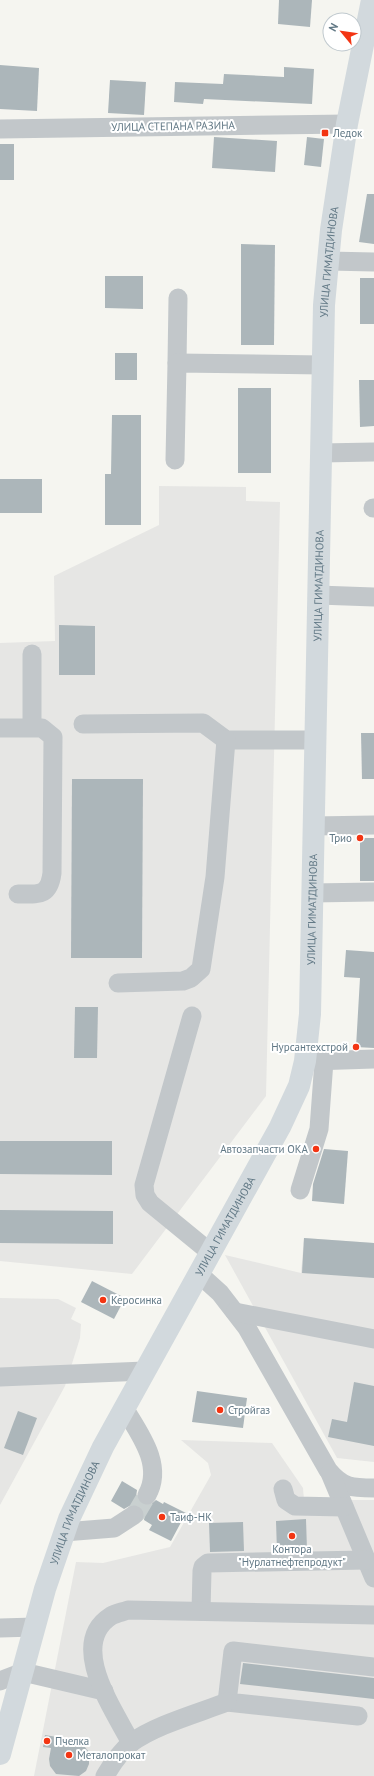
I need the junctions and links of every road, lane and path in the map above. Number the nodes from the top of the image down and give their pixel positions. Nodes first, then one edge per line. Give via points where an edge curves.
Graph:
1 (372, 0) edge
2 (347, 124) junction
3 (0, 129) edge
4 (328, 261) junction
5 (374, 262) edge
6 (178, 298) dead end
7 (177, 363) junction
8 (323, 365) junction
9 (321, 452) junction
10 (374, 452) edge
11 (175, 460) dead end
12 (318, 595) junction
13 (374, 597) edge
14 (32, 654) dead end
15 (82, 724) dead end
16 (32, 727) junction
17 (0, 728) edge
18 (226, 740) junction
19 (316, 740) junction
20 (374, 825) edge
21 (313, 826) junction
22 (374, 892) edge
23 (312, 893) junction
24 (18, 894) dead end
25 (118, 983) dead end
26 (192, 1016) dead end
27 (374, 1059) edge
28 (315, 1061) junction
29 (300, 1190) dead end
30 (211, 1253) junction
31 (199, 1274) junction
32 (235, 1312) junction
33 (374, 1339) edge
34 (145, 1371) junction
35 (0, 1377) edge
36 (124, 1408) junction
37 (328, 1470) junction
38 (374, 1488) edge
39 (283, 1489) dead end
40 (147, 1495) tunnel mouth
41 (344, 1507) junction
42 (134, 1515) tunnel mouth
43 (64, 1532) junction
44 (366, 1560) junction
45 (374, 1577) edge
46 (201, 1611) junction
47 (374, 1615) edge
48 (35, 1627) junction
49 (0, 1628) edge
50 (374, 1667) edge
51 (23, 1672) junction
52 (0, 1682) edge
53 (104, 1691) junction
54 (227, 1702) junction
55 (358, 1716) dead end
56 (131, 1743) junction
57 (0, 1754) edge
58 (105, 1776) edge

1 - 2 main road, УЛИЦА ГИМАТДИНОВА
2 - 3 street, УЛИЦА СТЕПАНА РАЗИНА
2 - 4 main road, УЛИЦА ГИМАТДИНОВА
4 - 5 street
4 - 8 main road, УЛИЦА ГИМАТДИНОВА
6 - 7 street
7 - 8 street
7 - 11 street
8 - 9 main road, УЛИЦА ГИМАТДИНОВА
9 - 10 street
9 - 12 main road, УЛИЦА ГИМАТДИНОВА
12 - 13 street
12 - 19 main road, УЛИЦА ГИМАТДИНОВА
14 - 16 street
15 - 18 street via 203,722
16 - 17 street
16 - 24 street via 42,728 53,737 52,873 50,885 45,891 39,894
18 - 19 street
18 - 25 street via 215,877 201,968 191,978 182,981
19 - 21 main road, УЛИЦА ГИМАТДИНОВА
20 - 21 street
21 - 23 main road, УЛИЦА ГИМАТДИНОВА
22 - 23 street
23 - 28 main road, УЛИЦА ГИМАТДИНОВА via 310,1014
26 - 30 street via 144,1185 145,1195 150,1203
27 - 28 street
28 - 29 street via 319,1129
28 - 30 main road, УЛИЦА ГИМАТДИНОВА
30 - 31 main road, УЛИЦА ГИМАТДИНОВА
31 - 32 street via 220,1293
31 - 34 main road, УЛИЦА ГИМАТДИНОВА
32 - 33 street
32 - 37 street via 247,1328
34 - 35 street
34 - 36 main road, УЛИЦА ГИМАТДИНОВА
36 - 40 street via 152,1460 151,1488
36 - 43 main road, УЛИЦА ГИМАТДИНОВА
37 - 38 street via 336,1480 347,1486
37 - 41 street
39 - 41 street via 286,1500 295,1506
41 - 44 street
42 - 43 street via 114,1528
43 - 48 main road, УЛИЦА ГИМАТДИНОВА
44 - 45 street
44 - 46 street via 208,1564 202,1571
46 - 47 street
46 - 53 street via 128,1610 112,1615 101,1624 92,1640 93,1664
48 - 49 street
48 - 51 main road, УЛИЦА ГИМАТДИНОВА
50 - 54 street via 233,1651
51 - 52 street
51 - 53 street
51 - 57 main road, УЛИЦА ГИМАТДИНОВА
53 - 56 street
54 - 55 street
54 - 56 street via 154,1730
56 - 58 street via 113,1761

